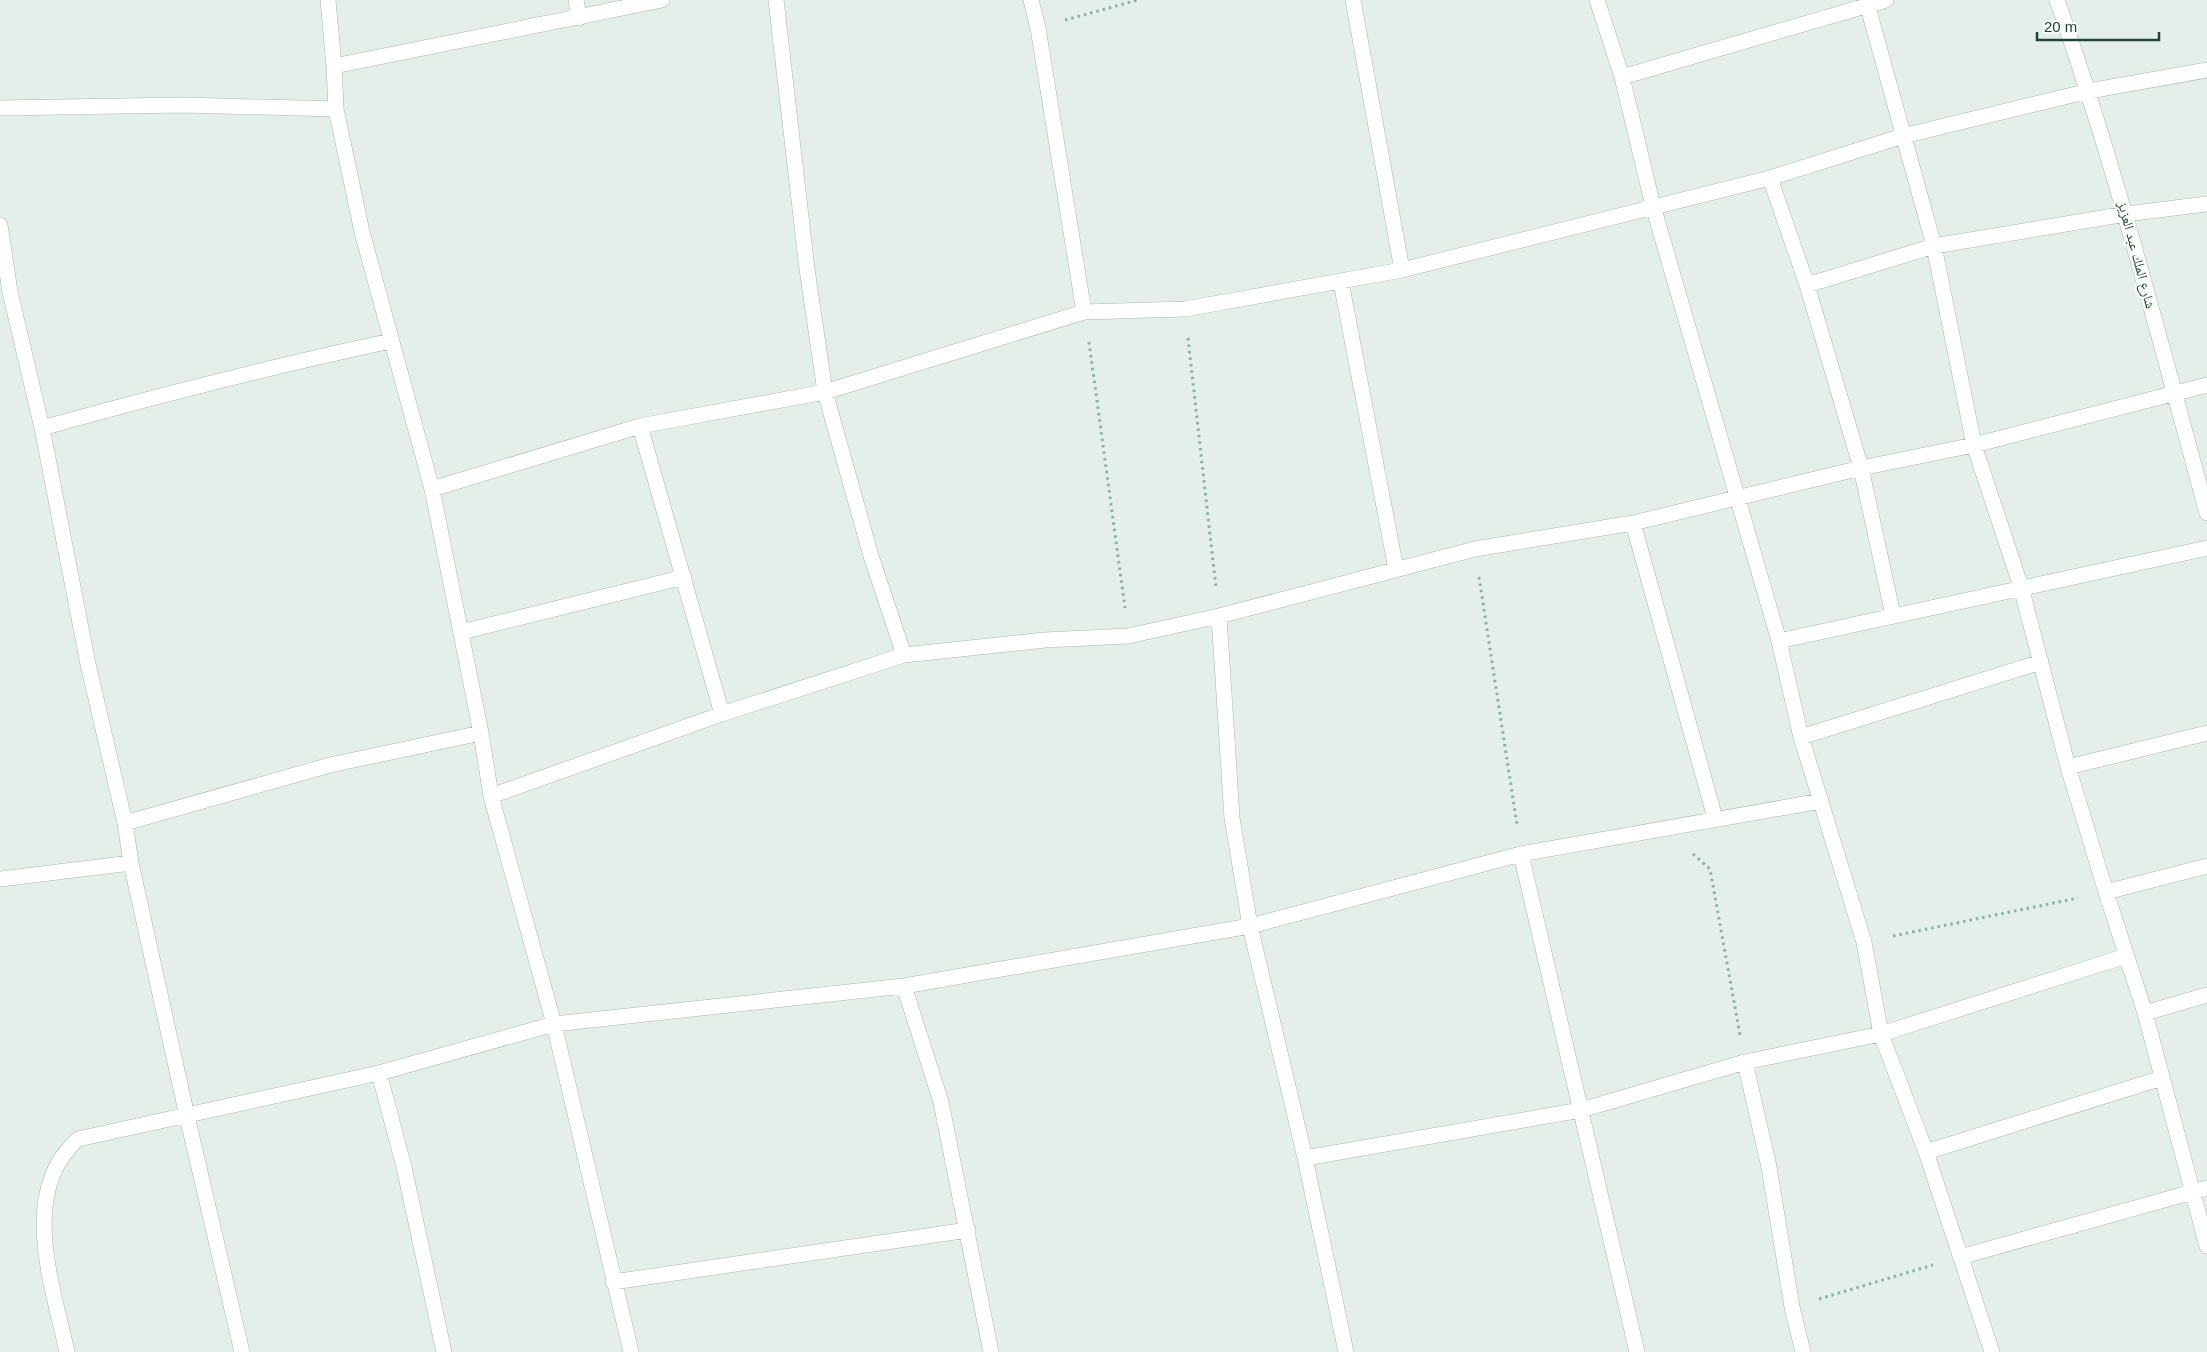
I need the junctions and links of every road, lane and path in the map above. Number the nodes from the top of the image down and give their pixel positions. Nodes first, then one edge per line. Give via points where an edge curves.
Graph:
1 (328, 0) edge
2 (576, 0) edge
3 (662, 0) edge
4 (776, 0) edge
5 (1031, 0) edge
6 (1138, 0) edge
7 (1353, 0) edge
8 (1597, 0) edge
9 (1886, 0) edge
10 (2057, 0) edge
11 (1867, 3) edge
12 (579, 18) junction
13 (1038, 28) junction
14 (334, 66) junction
15 (2207, 70) edge
16 (1622, 77) junction
17 (2089, 91) junction
18 (0, 108) edge
19 (336, 109) junction
20 (1903, 136) junction
21 (1770, 178) junction
22 (2207, 204) edge
23 (1653, 206) junction
24 (2126, 214) junction
25 (0, 225) edge
26 (1934, 246) junction
27 (1402, 270) junction
28 (1341, 282) junction
29 (1807, 285) junction
30 (1185, 309) junction
31 (1084, 312) junction
32 (390, 341) junction
33 (2207, 385) edge
34 (824, 392) junction
35 (2174, 394) junction
36 (640, 426) junction
37 (42, 428) junction
38 (1974, 445) junction
39 (1861, 468) junction
40 (432, 489) junction
41 (1738, 496) junction
42 (2207, 513) edge
43 (1633, 523) junction
44 (2207, 548) edge
45 (1475, 549) junction
46 (1396, 569) junction
47 (684, 577) junction
48 (2021, 587) junction
49 (1893, 615) junction
50 (1219, 616) junction
51 (462, 632) junction
52 (1128, 636) junction
53 (1779, 641) junction
54 (904, 655) junction
55 (2041, 662) junction
56 (722, 714) junction
57 (481, 733) junction
58 (2207, 733) edge
59 (1801, 737) junction
60 (2068, 767) junction
61 (492, 796) junction
62 (1821, 801) junction
63 (1715, 818) junction
64 (124, 823) junction
65 (1664, 827) junction
66 (1521, 854) junction
67 (131, 863) junction
68 (2207, 866) edge
69 (0, 879) edge
70 (2106, 892) junction
71 (1250, 926) junction
72 (1864, 942) junction
73 (2126, 956) junction
74 (904, 986) junction
75 (2207, 995) edge
76 (2146, 1013) junction
77 (554, 1024) junction
78 (1881, 1034) junction
79 (1745, 1062) junction
80 (379, 1073) junction
81 (2162, 1078) junction
82 (1581, 1110) junction
83 (186, 1116) junction
84 (1926, 1152) junction
85 (1305, 1158) junction
86 (2207, 1188) edge
87 (2192, 1190) junction
88 (968, 1230) junction
89 (2207, 1246) edge
90 (1960, 1257) junction
91 (613, 1282) junction
92 (1792, 1307) junction
93 (68, 1352) edge
94 (242, 1352) edge
95 (444, 1352) edge
96 (631, 1352) edge
97 (991, 1352) edge
98 (1346, 1352) edge
99 (1637, 1352) edge
100 (1803, 1352) edge
101 (1992, 1352) edge

1 - 14 street
2 - 12 street
3 - 12 street
4 - 34 street
5 - 13 street
6 - 13 path
7 - 27 street
8 - 16 street
9 - 11 street
10 - 17 street, شارع الملك عبد العزيز
11 - 16 street
11 - 20 street
12 - 14 street
13 - 31 street
14 - 19 street
15 - 17 street
16 - 23 street
17 - 20 street
17 - 24 street, شارع الملك عبد العزيز
18 - 19 street via 182,105
19 - 32 street via 362,232
20 - 21 street
20 - 26 street
21 - 23 street
21 - 29 street
22 - 24 street
23 - 27 street
23 - 41 street
24 - 26 street
24 - 35 street, شارع الملك عبد العزيز
25 - 37 street via 10,292
26 - 29 street
26 - 38 street
27 - 28 street
28 - 30 street
28 - 46 street
29 - 39 street
30 - 31 street
30 - 50 path
31 - 34 street
31 - 52 path
32 - 37 street via 289,362
32 - 40 street
33 - 35 street
34 - 36 street
34 - 54 street via 871,556
35 - 38 street
35 - 42 street, شارع الملك عبد العزيز
36 - 40 street
36 - 47 street
37 - 64 street via 88,664
38 - 39 street
38 - 48 street
39 - 41 street
39 - 49 street
40 - 51 street
41 - 43 street
41 - 53 street
43 - 45 street
43 - 63 street
44 - 48 street
45 - 46 street
45 - 66 path
46 - 50 street
47 - 51 street
47 - 56 street
48 - 49 street
48 - 55 street
49 - 53 street
50 - 52 street
50 - 71 street via 1232,818
51 - 57 street
52 - 54 street via 1046,640
53 - 59 street
54 - 56 street
55 - 59 street
55 - 60 street
56 - 61 street
57 - 61 street
57 - 64 street via 330,764
58 - 60 street
59 - 62 street
60 - 70 street
61 - 77 street
62 - 63 street
62 - 72 street
63 - 65 street
64 - 67 street
65 - 66 street
65 - 79 path via 1710,869
66 - 71 street
66 - 82 street
67 - 69 street
67 - 83 street
68 - 70 street
70 - 72 path
70 - 73 street
71 - 74 street
71 - 85 street
72 - 78 street
73 - 76 street
73 - 78 street
74 - 77 street
74 - 88 street via 941,1102
75 - 76 street
76 - 81 street
77 - 80 street
77 - 91 street
78 - 79 street
78 - 84 street
79 - 82 street
79 - 92 street via 1769,1167
80 - 83 street
80 - 95 street via 404,1167
81 - 84 street
81 - 87 street
82 - 85 street
82 - 99 street
83 - 93 street via 78,1139 64,1151 55,1168 49,1186 44,1230 49,1269
83 - 94 street
84 - 90 street
85 - 98 street
86 - 87 street
87 - 89 street
87 - 90 street
88 - 91 street
88 - 97 street
90 - 92 path
90 - 101 street
91 - 96 street
92 - 100 street

